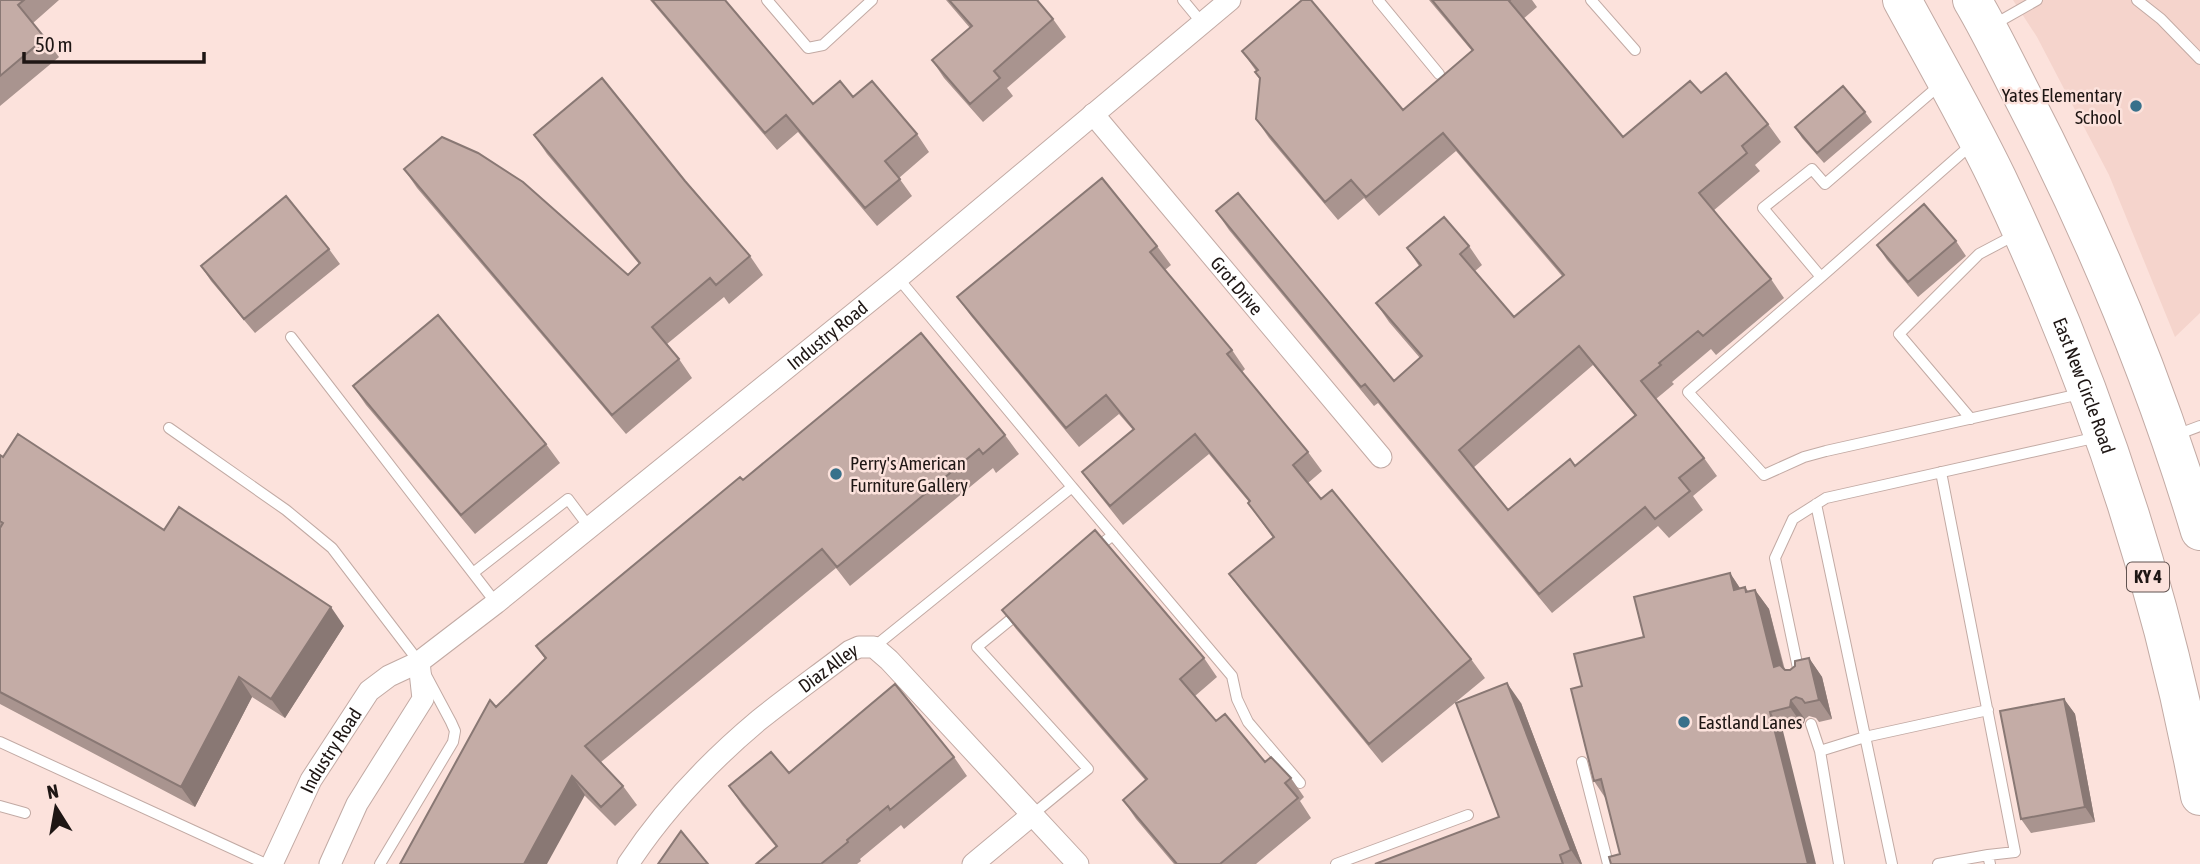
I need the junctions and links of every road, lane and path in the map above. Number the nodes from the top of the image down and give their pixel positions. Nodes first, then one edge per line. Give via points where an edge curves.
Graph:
1 (767, 0) edge
2 (872, 0) edge
3 (1183, 0) edge
4 (1230, 0) edge
5 (1378, 0) edge
6 (1591, 0) edge
7 (1902, 0) edge
8 (2037, 0) edge
9 (2137, 0) edge
10 (1980, 14) edge
11 (1202, 23) junction
12 (1635, 50) dead end
13 (2200, 59) edge
14 (1438, 74) dead end
15 (1945, 79) junction
16 (1093, 114) junction
17 (1977, 140) junction
18 (2020, 232) junction
19 (1821, 277) junction
20 (898, 278) junction
21 (291, 337) dead end
22 (2088, 392) junction
23 (1971, 419) junction
24 (169, 428) dead end
25 (2185, 432) edge
26 (2104, 436) junction
27 (1381, 457) dead end
28 (1941, 472) junction
29 (1072, 487) junction
30 (1816, 504) junction
31 (589, 527) junction
32 (2200, 531) edge
33 (1113, 534) junction
34 (1082, 560) edge
35 (472, 573) junction
36 (496, 603) junction
37 (1030, 604) edge
38 (874, 647) junction
39 (419, 662) junction
40 (1801, 682) edge
41 (1988, 710) junction
42 (1811, 724) edge
43 (1865, 737) junction
44 (0, 742) edge
45 (1820, 751) junction
46 (1583, 762) edge
47 (1300, 783) dead end
48 (2200, 796) edge
49 (0, 806) edge
50 (25, 813) dead end
51 (1032, 815) junction
52 (1468, 815) dead end
53 (1989, 860) edge
54 (266, 864) edge
55 (272, 864) edge
56 (330, 864) edge
57 (380, 864) edge
58 (628, 864) edge
59 (974, 864) edge
60 (1078, 864) edge
61 (1336, 864) edge
62 (1608, 864) edge
63 (1839, 864) edge
64 (1892, 864) edge
65 (1938, 864) edge

1 - 2 lane via 808,48 822,45
3 - 11 lane
4 - 11 street, Industry Road
5 - 14 lane
6 - 12 lane
7 - 15 highway, East New Circle Road / KY 4
8 - 10 lane
9 - 13 lane
10 - 25 highway
11 - 16 street, Industry Road
15 - 17 highway, East New Circle Road / KY 4
15 - 19 lane via 1825,184 1812,169 1763,208
16 - 20 street, Industry Road
16 - 27 street, Grot Drive
17 - 18 highway, East New Circle Road / KY 4
17 - 19 lane
18 - 22 highway, East New Circle Road / KY 4
18 - 23 lane via 1979,254 1899,334
19 - 23 lane via 1688,392 1764,475 1826,451
20 - 29 lane
20 - 31 street, Industry Road
21 - 35 lane
22 - 23 lane
22 - 26 highway, East New Circle Road / KY 4
24 - 39 lane via 332,548
25 - 32 highway
26 - 28 lane
26 - 48 highway, East New Circle Road / KY 4 via 2137,535 2187,726
28 - 30 lane
28 - 41 lane
29 - 33 lane
29 - 38 lane
30 - 40 lane via 1793,519 1775,558
30 - 43 lane
31 - 35 lane via 568,499
31 - 36 street, Industry Road
33 - 34 lane
33 - 47 lane via 1232,676 1248,722
35 - 36 lane
36 - 39 street, Industry Road
37 - 51 lane via 977,647 1088,769
38 - 51 street, Diaz Alley
38 - 58 street, Diaz Alley via 850,651 758,721 677,800
39 - 55 street, Industry Road via 369,691 312,780
39 - 56 street via 423,699 357,804
39 - 57 lane via 455,732
41 - 43 lane
41 - 53 lane via 2015,852
42 - 45 lane
43 - 45 lane
43 - 64 lane
44 - 54 lane
45 - 63 lane
46 - 62 lane
49 - 50 lane
51 - 59 street
51 - 60 street, Diaz Alley
52 - 61 lane
53 - 65 lane

